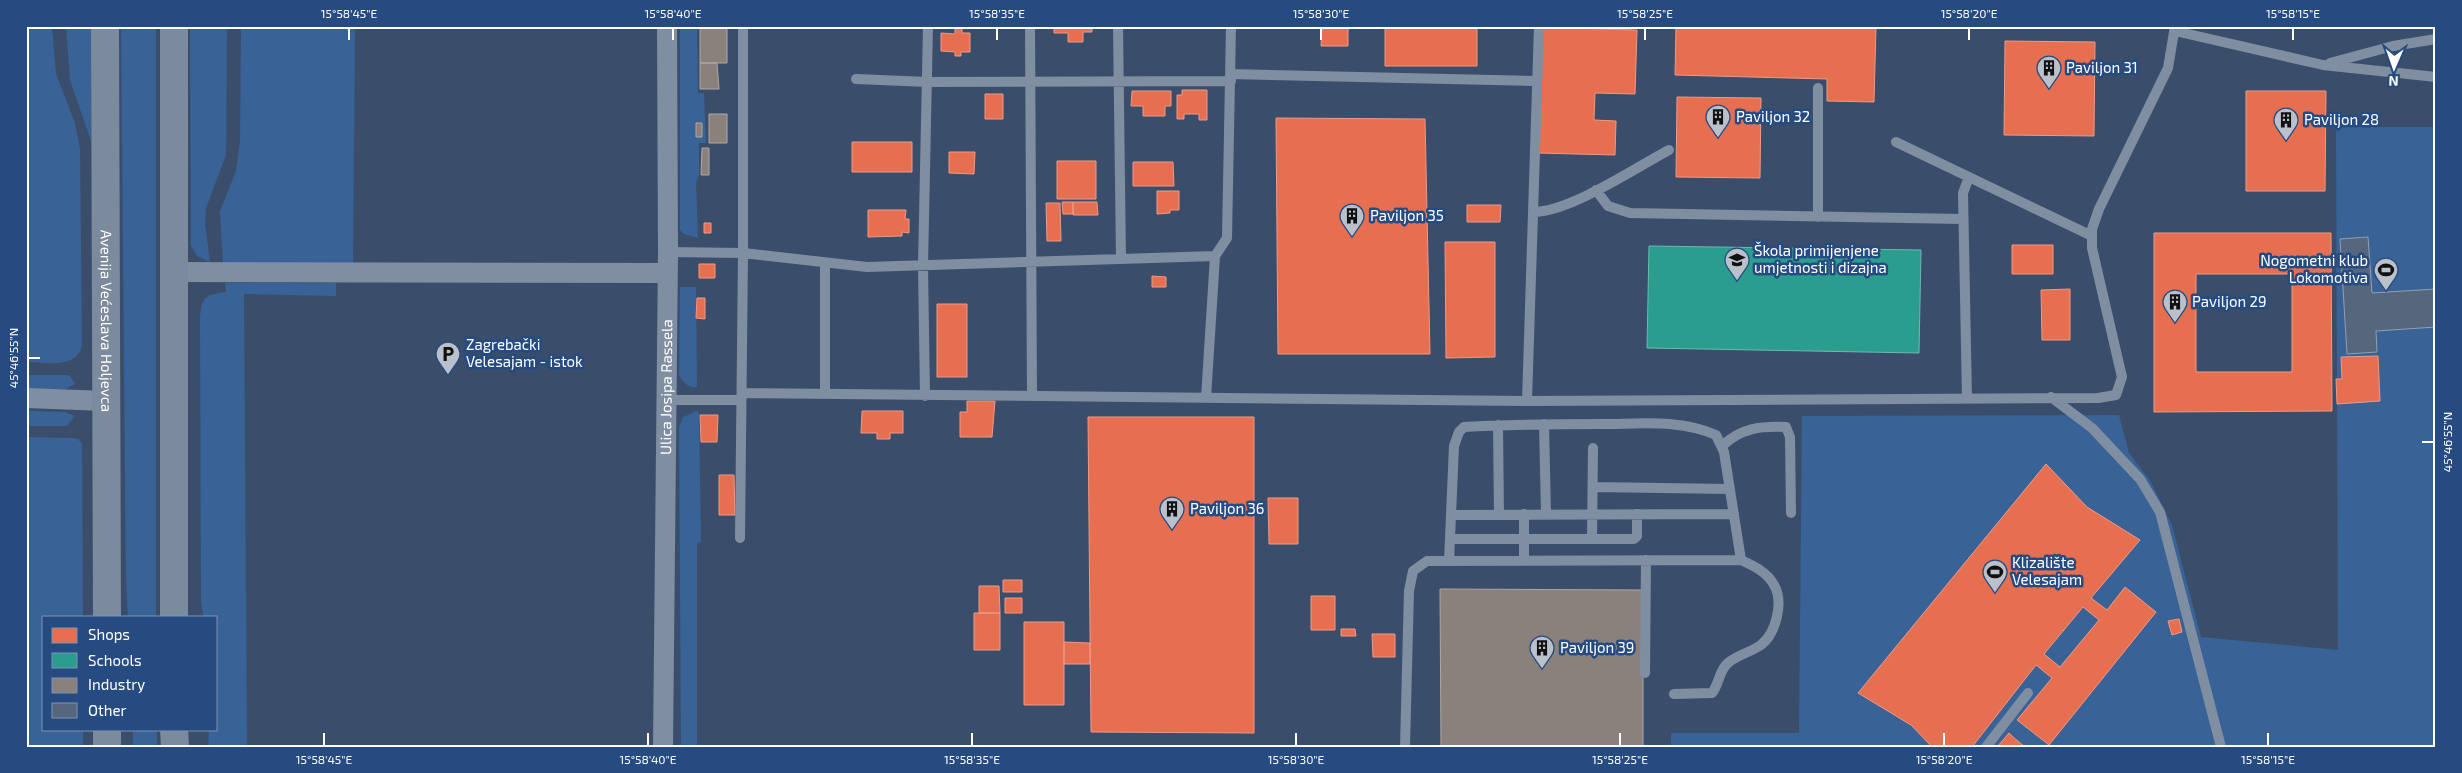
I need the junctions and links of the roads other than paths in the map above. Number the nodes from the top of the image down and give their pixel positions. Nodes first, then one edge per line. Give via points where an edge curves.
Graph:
1 (106, 26) edge
2 (174, 26) edge
3 (667, 26) edge
4 (743, 26) edge
5 (928, 26) edge
6 (1030, 26) edge
7 (1118, 26) edge
8 (1231, 26) edge
9 (1539, 26) edge
10 (2175, 28) edge
11 (2436, 39) edge
12 (2323, 65) junction
13 (1231, 77) junction
14 (2436, 77) edge
15 (856, 79) dead end
16 (1030, 80) junction
17 (1118, 80) junction
18 (1537, 80) junction
19 (928, 82) junction
20 (1818, 88) dead end
21 (1896, 142) dead end
22 (1669, 150) dead end
23 (1969, 177) junction
24 (1596, 190) junction
25 (1533, 212) junction
26 (1818, 217) junction
27 (1963, 219) junction
28 (2092, 236) junction
29 (668, 252) junction
30 (743, 253) junction
31 (1215, 256) junction
32 (1121, 259) junction
33 (1031, 262) junction
34 (825, 263) junction
35 (923, 266) junction
36 (175, 272) junction
37 (666, 273) junction
38 (825, 394) junction
39 (925, 396) junction
40 (1032, 396) junction
41 (742, 397) junction
42 (2051, 397) junction
43 (26, 398) edge
44 (1206, 398) junction
45 (1967, 398) junction
46 (668, 400) junction
47 (105, 401) junction
48 (1527, 401) junction
49 (1544, 424) junction
50 (1498, 425) junction
51 (1722, 446) junction
52 (1593, 448) dead end
53 (1593, 487) junction
54 (1730, 489) junction
55 (1524, 514) junction
56 (1546, 514) junction
57 (1593, 514) junction
58 (1637, 514) junction
59 (1734, 514) junction
60 (1790, 514) dead end
61 (1451, 515) junction
62 (1499, 515) junction
63 (740, 538) dead end
64 (1450, 539) junction
65 (1524, 539) junction
66 (1592, 539) junction
67 (1524, 560) junction
68 (1646, 560) junction
69 (1741, 560) junction
70 (1449, 561) junction
71 (107, 616) edge
72 (174, 616) edge
73 (1646, 673) dead end
74 (2028, 693) dead end
75 (1674, 694) dead end
76 (107, 730) edge
77 (174, 730) edge
78 (108, 747) edge
79 (175, 747) edge
80 (663, 747) edge
81 (1405, 747) edge
82 (1986, 747) edge
83 (2221, 747) edge

1 - 47 main road, Avenija Većeslava Holjevca
2 - 36 main road
3 - 29 street, Ulica Josipa Rassela
4 - 30 lane
5 - 19 lane
6 - 16 lane
7 - 17 lane
8 - 13 lane
9 - 18 lane
10 - 12 lane
10 - 28 lane via 2168,68 2099,210
11 - 12 lane via 2393,46
12 - 14 lane
13 - 17 lane
13 - 18 lane
13 - 31 lane via 1227,238
15 - 19 lane
16 - 17 lane
16 - 19 lane
16 - 33 lane
17 - 32 lane
18 - 25 lane
19 - 35 lane
20 - 26 lane
21 - 23 lane
22 - 24 lane
23 - 27 lane via 1963,193
23 - 28 lane
24 - 25 lane via 1552,210
24 - 26 lane via 1608,206 1630,213
25 - 48 lane
26 - 27 lane
27 - 45 lane
28 - 42 lane via 2122,377 2119,390 2116,395 2098,398
29 - 30 lane
29 - 37 street, Ulica Josipa Rassela
30 - 34 lane
30 - 41 lane
31 - 32 lane
31 - 44 lane
32 - 33 lane
33 - 35 lane
33 - 40 lane
34 - 35 lane via 867,268
34 - 38 lane
35 - 39 lane
36 - 37 street
36 - 72 main road
37 - 46 street, Ulica Josipa Rassela
38 - 39 lane
38 - 41 lane
39 - 40 lane
40 - 44 lane
41 - 46 lane
41 - 63 lane
42 - 45 lane
42 - 83 lane via 2092,428 2140,479 2160,512
43 - 47 street
44 - 48 lane
45 - 48 lane
46 - 80 street, Ulica Josipa Rassela
47 - 71 main road, Avenija Većeslava Holjevca
49 - 50 lane
49 - 51 lane via 1692,427 1716,434
49 - 56 lane
50 - 61 lane via 1464,427 1459,432 1454,446
50 - 62 lane
51 - 54 lane
51 - 60 lane via 1743,430 1763,426 1786,427 1790,437
52 - 53 lane
53 - 54 lane
53 - 57 lane
54 - 59 lane
55 - 56 lane
55 - 62 lane
55 - 65 lane
56 - 57 lane
57 - 58 lane
57 - 66 lane
58 - 59 lane
58 - 66 lane via 1636,538
59 - 69 lane
61 - 62 lane
61 - 64 lane
64 - 65 lane
64 - 70 lane
65 - 66 lane
65 - 67 lane
67 - 68 lane
67 - 70 lane
68 - 69 lane
68 - 73 lane
69 - 75 lane via 1763,571 1775,586 1778,605 1775,629 1763,644 1727,664 1712,693
70 - 81 lane via 1428,562 1413,571 1409,591
74 - 82 lane
76 - 78 main road
77 - 79 main road

